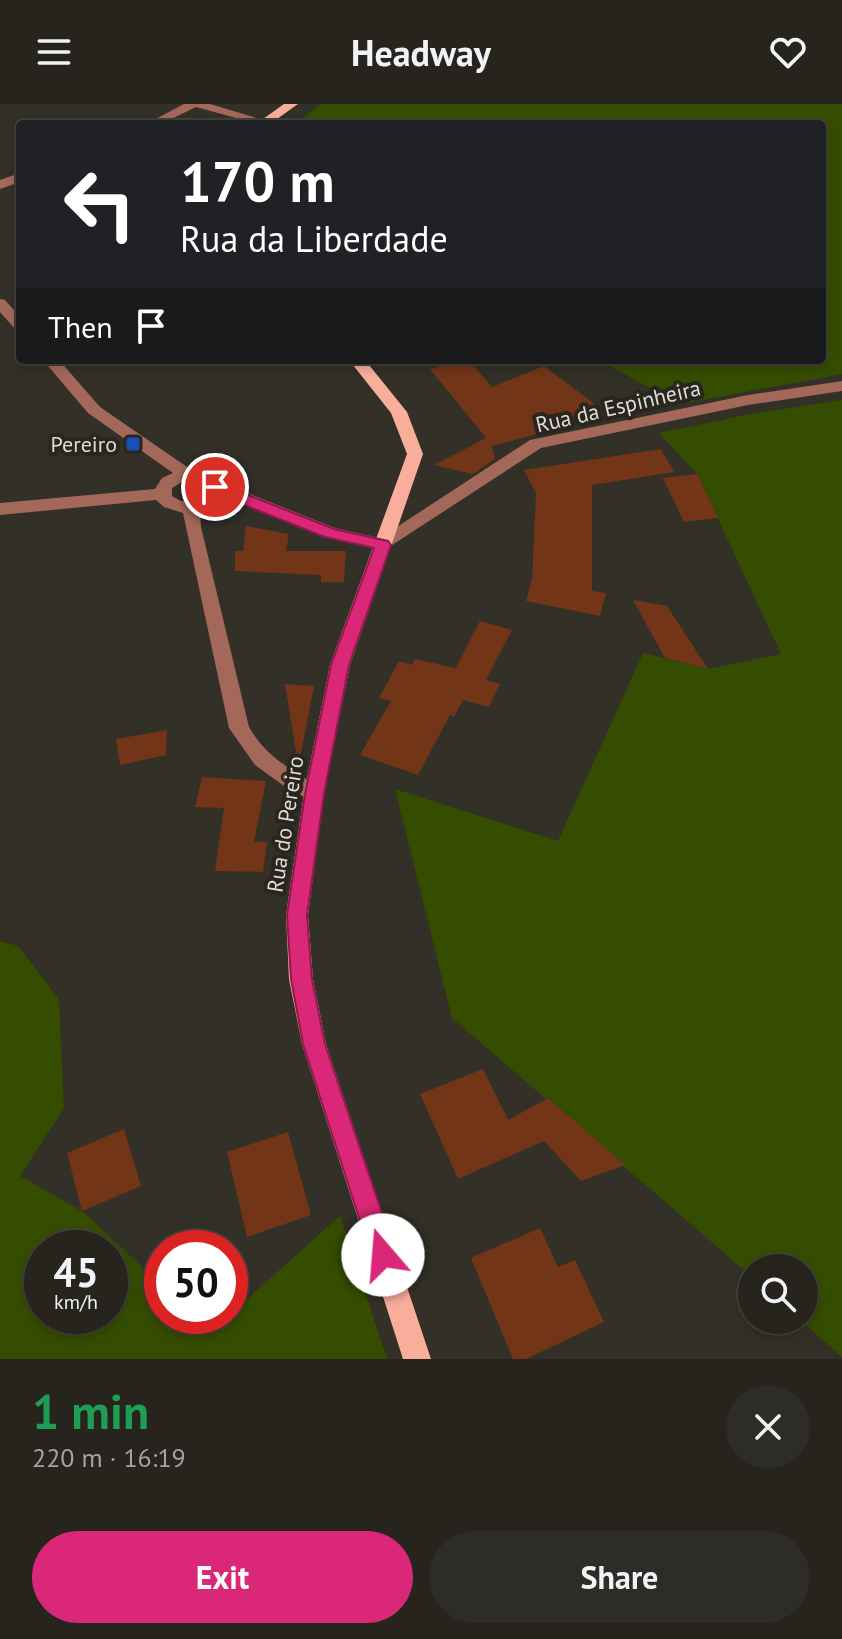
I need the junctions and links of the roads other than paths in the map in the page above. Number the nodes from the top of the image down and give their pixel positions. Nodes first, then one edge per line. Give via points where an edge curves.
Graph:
1 (195, 104) edge
2 (292, 104) edge
3 (161, 120) edge
4 (252, 120) edge
5 (268, 120) edge
6 (0, 303) edge
7 (16, 321) edge
8 (54, 364) edge
9 (360, 364) edge
10 (842, 386) edge
11 (186, 474) junction
12 (215, 487) junction
13 (162, 494) junction
14 (191, 508) junction
15 (0, 509) edge
16 (383, 545) junction
17 (314, 794) junction
18 (417, 1359) edge

1 - 3 street
1 - 4 street
2 - 5 main road
6 - 7 street
8 - 11 street via 94,410
9 - 16 main road, Rua do Pereiro via 399,412 415,454
10 - 16 street, Rua da Espinheira via 536,444
11 - 12 street via 208,478
11 - 13 street via 166,484
12 - 14 street via 206,502
12 - 16 street via 331,533
13 - 14 street via 169,504
13 - 15 street
14 - 17 street via 239,728 255,755
16 - 17 main road, Rua do Pereiro via 340,665
17 - 18 main road, Rua do Pereiro via 297,915 301,979 314,1044

